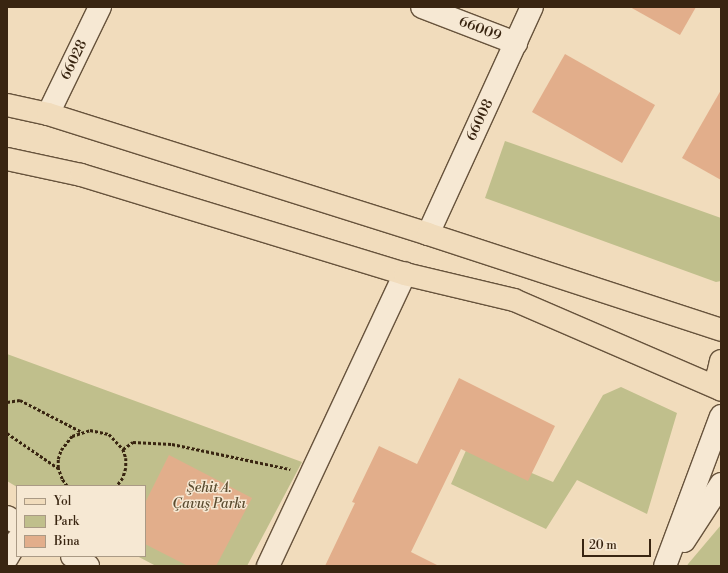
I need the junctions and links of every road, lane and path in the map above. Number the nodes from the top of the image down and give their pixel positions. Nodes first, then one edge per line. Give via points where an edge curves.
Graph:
1 (100, 7) edge
2 (422, 7) edge
3 (532, 7) edge
4 (516, 43) junction
5 (7, 105) edge
6 (48, 114) junction
7 (7, 159) edge
8 (428, 234) junction
9 (405, 274) junction
10 (721, 330) edge
11 (721, 361) edge
12 (721, 390) edge
13 (7, 402) edge
14 (721, 416) edge
15 (80, 432) junction
16 (7, 433) edge
17 (123, 449) junction
18 (58, 468) junction
19 (312, 474) junction
20 (721, 484) edge
21 (66, 485) edge
22 (118, 485) edge
23 (7, 517) edge
24 (16, 522) edge
25 (16, 543) edge
26 (74, 557) edge
27 (7, 558) edge
28 (88, 566) edge
29 (268, 566) edge
30 (665, 566) edge
31 (668, 566) edge

1 - 6 street, 66028
2 - 4 street, 66009
3 - 4 street, 66008
4 - 8 street, 66008
5 - 6 main road
6 - 8 main road
7 - 9 main road via 81,175
8 - 10 main road
9 - 12 main road via 514,300
9 - 19 street
11 - 12 main road via 718,374
13 - 15 path via 20,400
14 - 30 street
15 - 17 path via 90,430 110,434
15 - 18 path via 66,442 58,459
16 - 18 path
17 - 19 path via 133,442 172,444
17 - 22 path via 126,468
18 - 21 path
19 - 29 street
20 - 31 street
23 - 24 street
25 - 27 street
26 - 28 street

